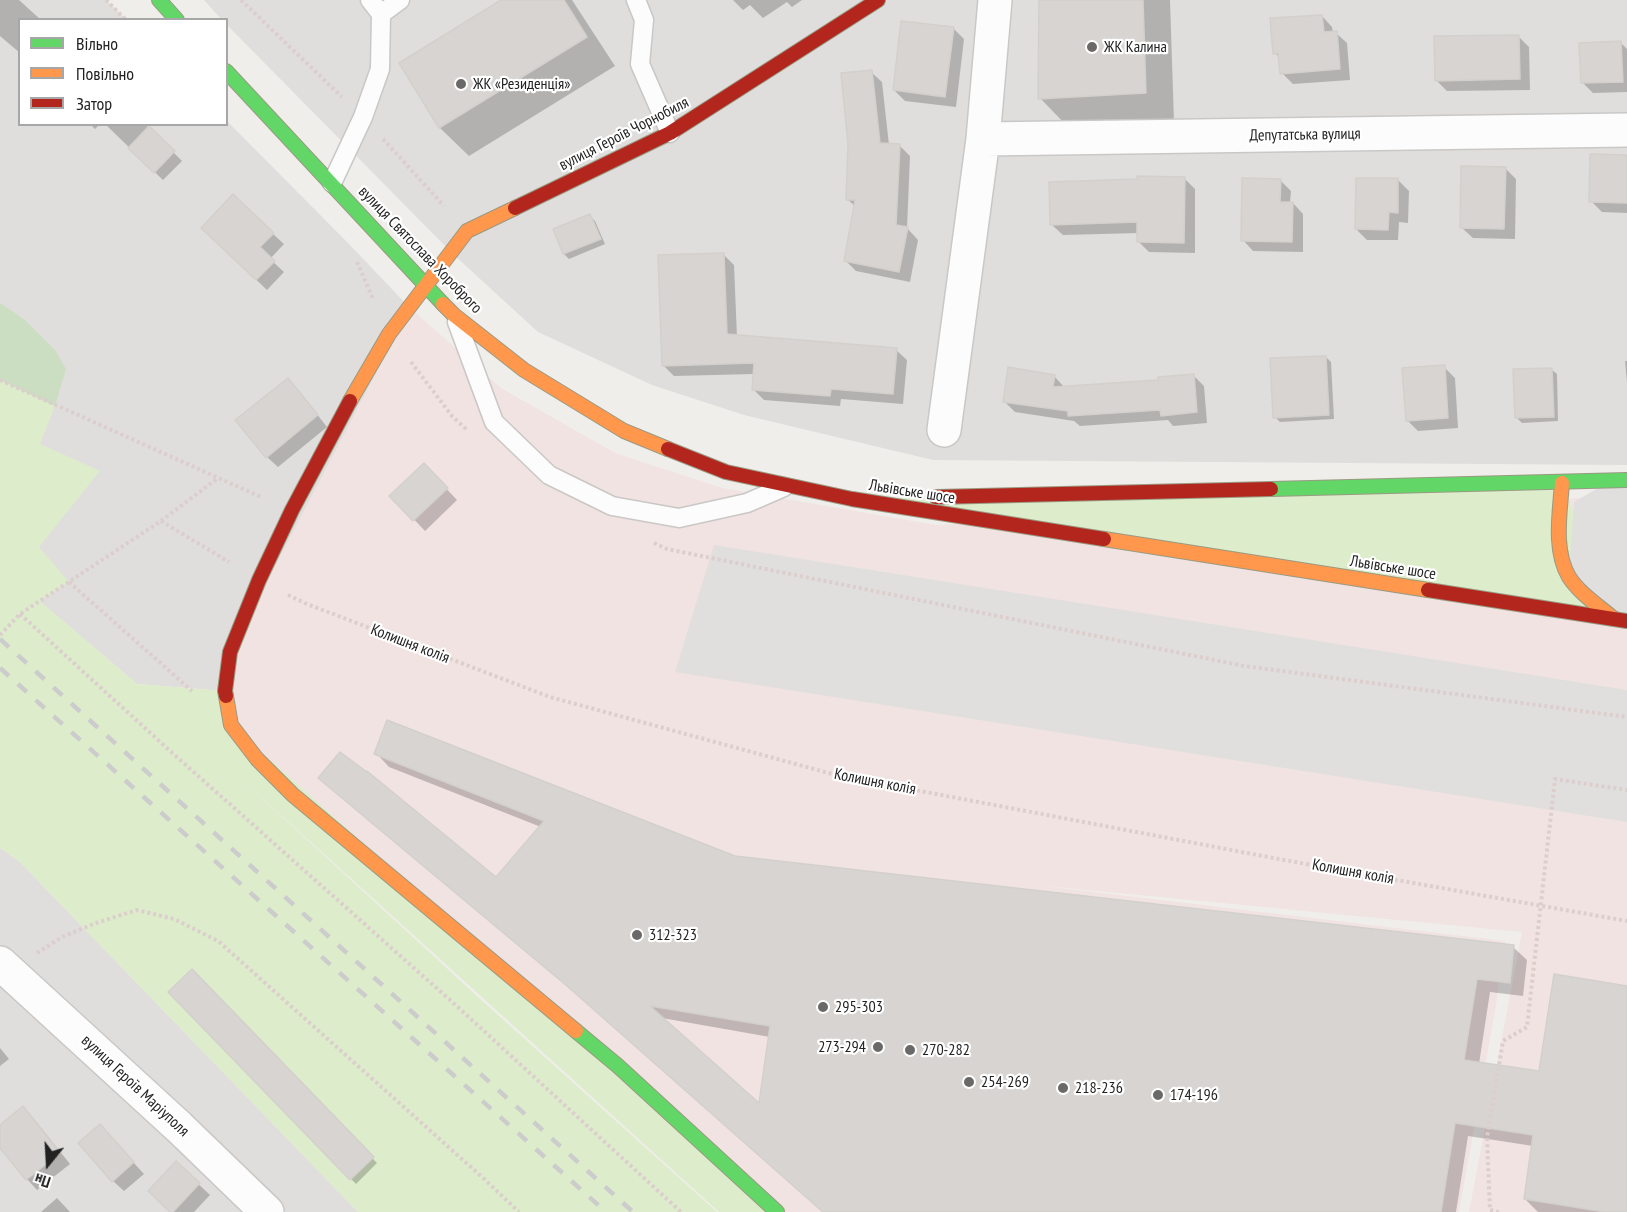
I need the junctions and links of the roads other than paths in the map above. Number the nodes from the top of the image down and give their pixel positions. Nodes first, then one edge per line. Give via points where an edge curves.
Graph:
1 (159, 0) edge
2 (400, 0) edge
3 (636, 0) edge
4 (878, 0) edge
5 (995, 0) edge
6 (375, 7) edge
7 (175, 18) edge
8 (228, 73) edge
9 (1627, 130) edge
10 (670, 132) junction
11 (983, 140) junction
12 (332, 183) junction
13 (427, 285) junction
14 (454, 315) junction
15 (944, 430) dead end
16 (1627, 480) edge
17 (1562, 483) junction
18 (786, 486) junction
19 (852, 499) junction
20 (1620, 620) edge
21 (14, 958) edge
22 (267, 1212) edge
23 (777, 1212) edge

1 - 7 main road
2 - 6 lane
3 - 10 lane via 644,20 640,64
4 - 10 main road, вулиця Героїв Чорнобиля
5 - 11 street
6 - 12 lane via 380,69
8 - 12 main road, вулиця Святослава Хороброго
9 - 11 street, Депутатська вулиця
10 - 13 main road, вулиця Героїв Чорнобиля via 467,231
11 - 15 street
12 - 13 main road, вулиця Святослава Хороброго
13 - 14 main road, вулиця Святослава Хороброго
13 - 23 main road, вулиця Героїв Чорнобиля via 384,344 343,412 259,580 230,652 225,691 231,725 257,759 293,795 618,1066
14 - 18 main road, вулиця Святослава Хороброго via 524,370 624,431 726,471
14 - 18 lane via 494,422 549,475 612,506 679,518 747,502
16 - 17 main road, Львівське шосе
17 - 19 main road, Львівське шосе
17 - 20 main road via 1561,552 1569,575 1587,596
18 - 19 main road, вулиця Святослава Хороброго
19 - 20 main road, Львівське шосе
21 - 22 street, вулиця Героїв Маріуполя

